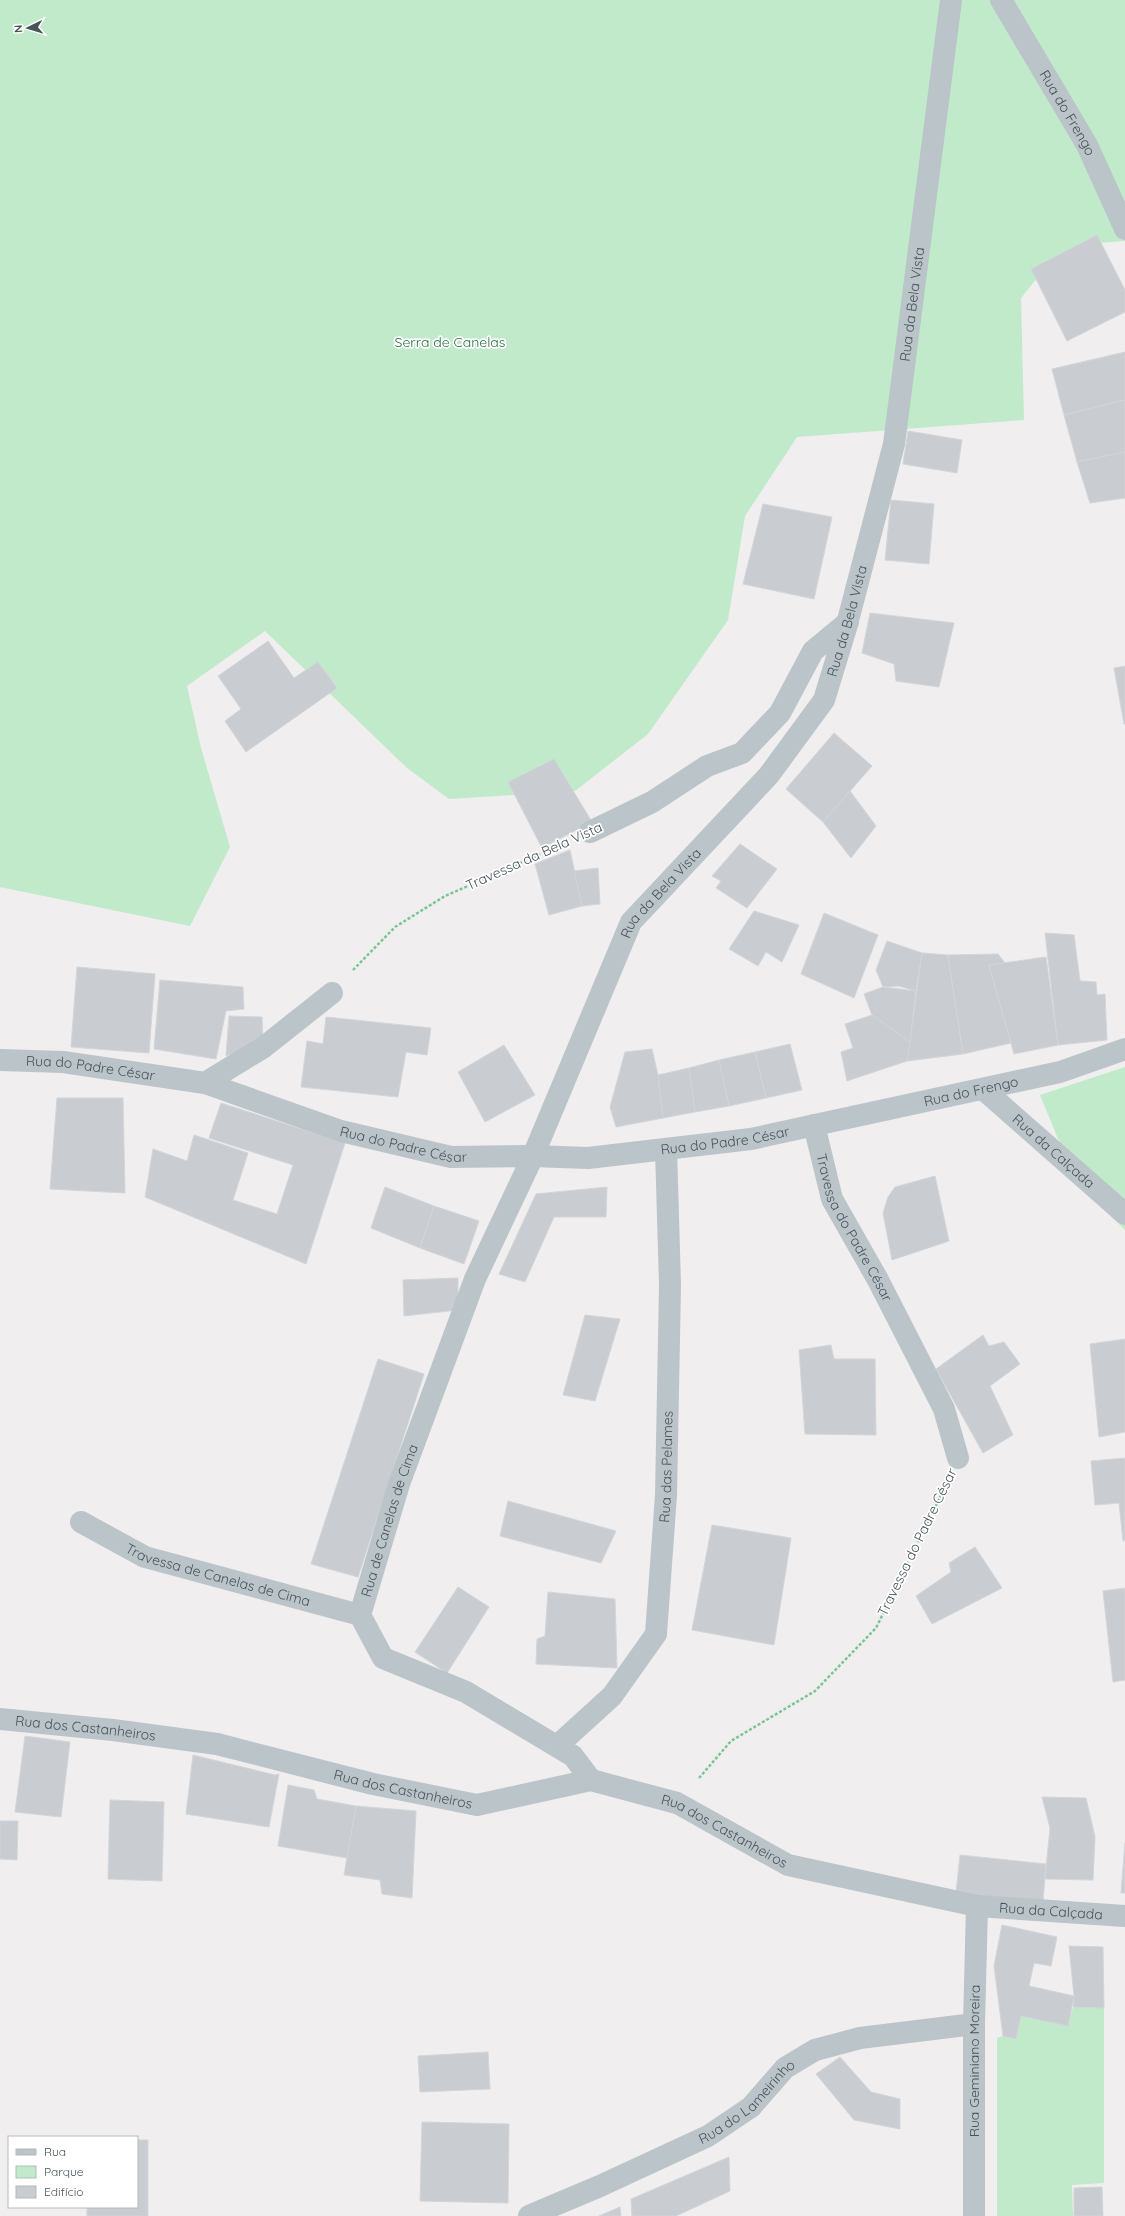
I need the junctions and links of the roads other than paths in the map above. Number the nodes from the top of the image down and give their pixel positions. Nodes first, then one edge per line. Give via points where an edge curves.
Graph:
1 (951, 0) edge
2 (1001, 0) edge
3 (1125, 229) edge
4 (848, 622) junction
5 (590, 832) road end
6 (332, 992) road end
7 (1125, 1049) edge
8 (0, 1060) edge
9 (205, 1083) junction
10 (983, 1089) junction
11 (814, 1125) junction
12 (666, 1149) junction
13 (533, 1156) junction
14 (1125, 1214) edge
15 (958, 1458) road end
16 (81, 1522) dead end
17 (360, 1615) junction
18 (0, 1719) edge
19 (557, 1746) junction
20 (591, 1780) junction
21 (977, 1906) junction
22 (1125, 1916) edge
23 (974, 2024) junction
24 (529, 2216) edge
25 (974, 2216) edge

1 - 4 street, Rua da Bela Vista via 894,444
2 - 3 street, Rua do Frengo via 1087,145
4 - 5 street, Travessa da Bela Vista via 813,651 780,713 742,753 707,766 652,802
4 - 13 street, Rua da Bela Vista via 824,700 769,775 631,922
6 - 9 street via 264,1047
7 - 10 street, Rua do Frengo via 1060,1072
8 - 9 street, Rua do Padre César via 63,1062
9 - 13 street, Rua do Padre César via 341,1131 451,1157
10 - 11 street, Rua do Frengo
10 - 14 street, Rua da Calçada
11 - 12 street, Rua do Padre César via 751,1139
11 - 15 street, Travessa do Padre César via 832,1199 878,1280 944,1409
12 - 13 street, Rua do Padre César via 588,1158
12 - 19 street, Rua das Pelames via 670,1284 666,1495 656,1634 612,1696
13 - 17 street, Rua de Canelas de Cima via 475,1279 399,1484
16 - 17 street, Travessa de Canelas de Cima via 146,1557
17 - 19 street, Rua de Canelas de Cima via 383,1658 466,1692
18 - 20 street, Rua dos Castanheiros via 113,1730 217,1744 373,1784 477,1805
19 - 20 street, Rua de Canelas de Cima via 573,1756
20 - 21 street, Rua dos Castanheiros via 677,1803 788,1864
21 - 22 street, Rua da Calçada
21 - 23 street, Rua Geminiano Moreira
23 - 24 street, Rua do Lameirinho via 860,2038 815,2050 785,2068 751,2107 708,2136
23 - 25 street, Rua Geminiano Moreira

